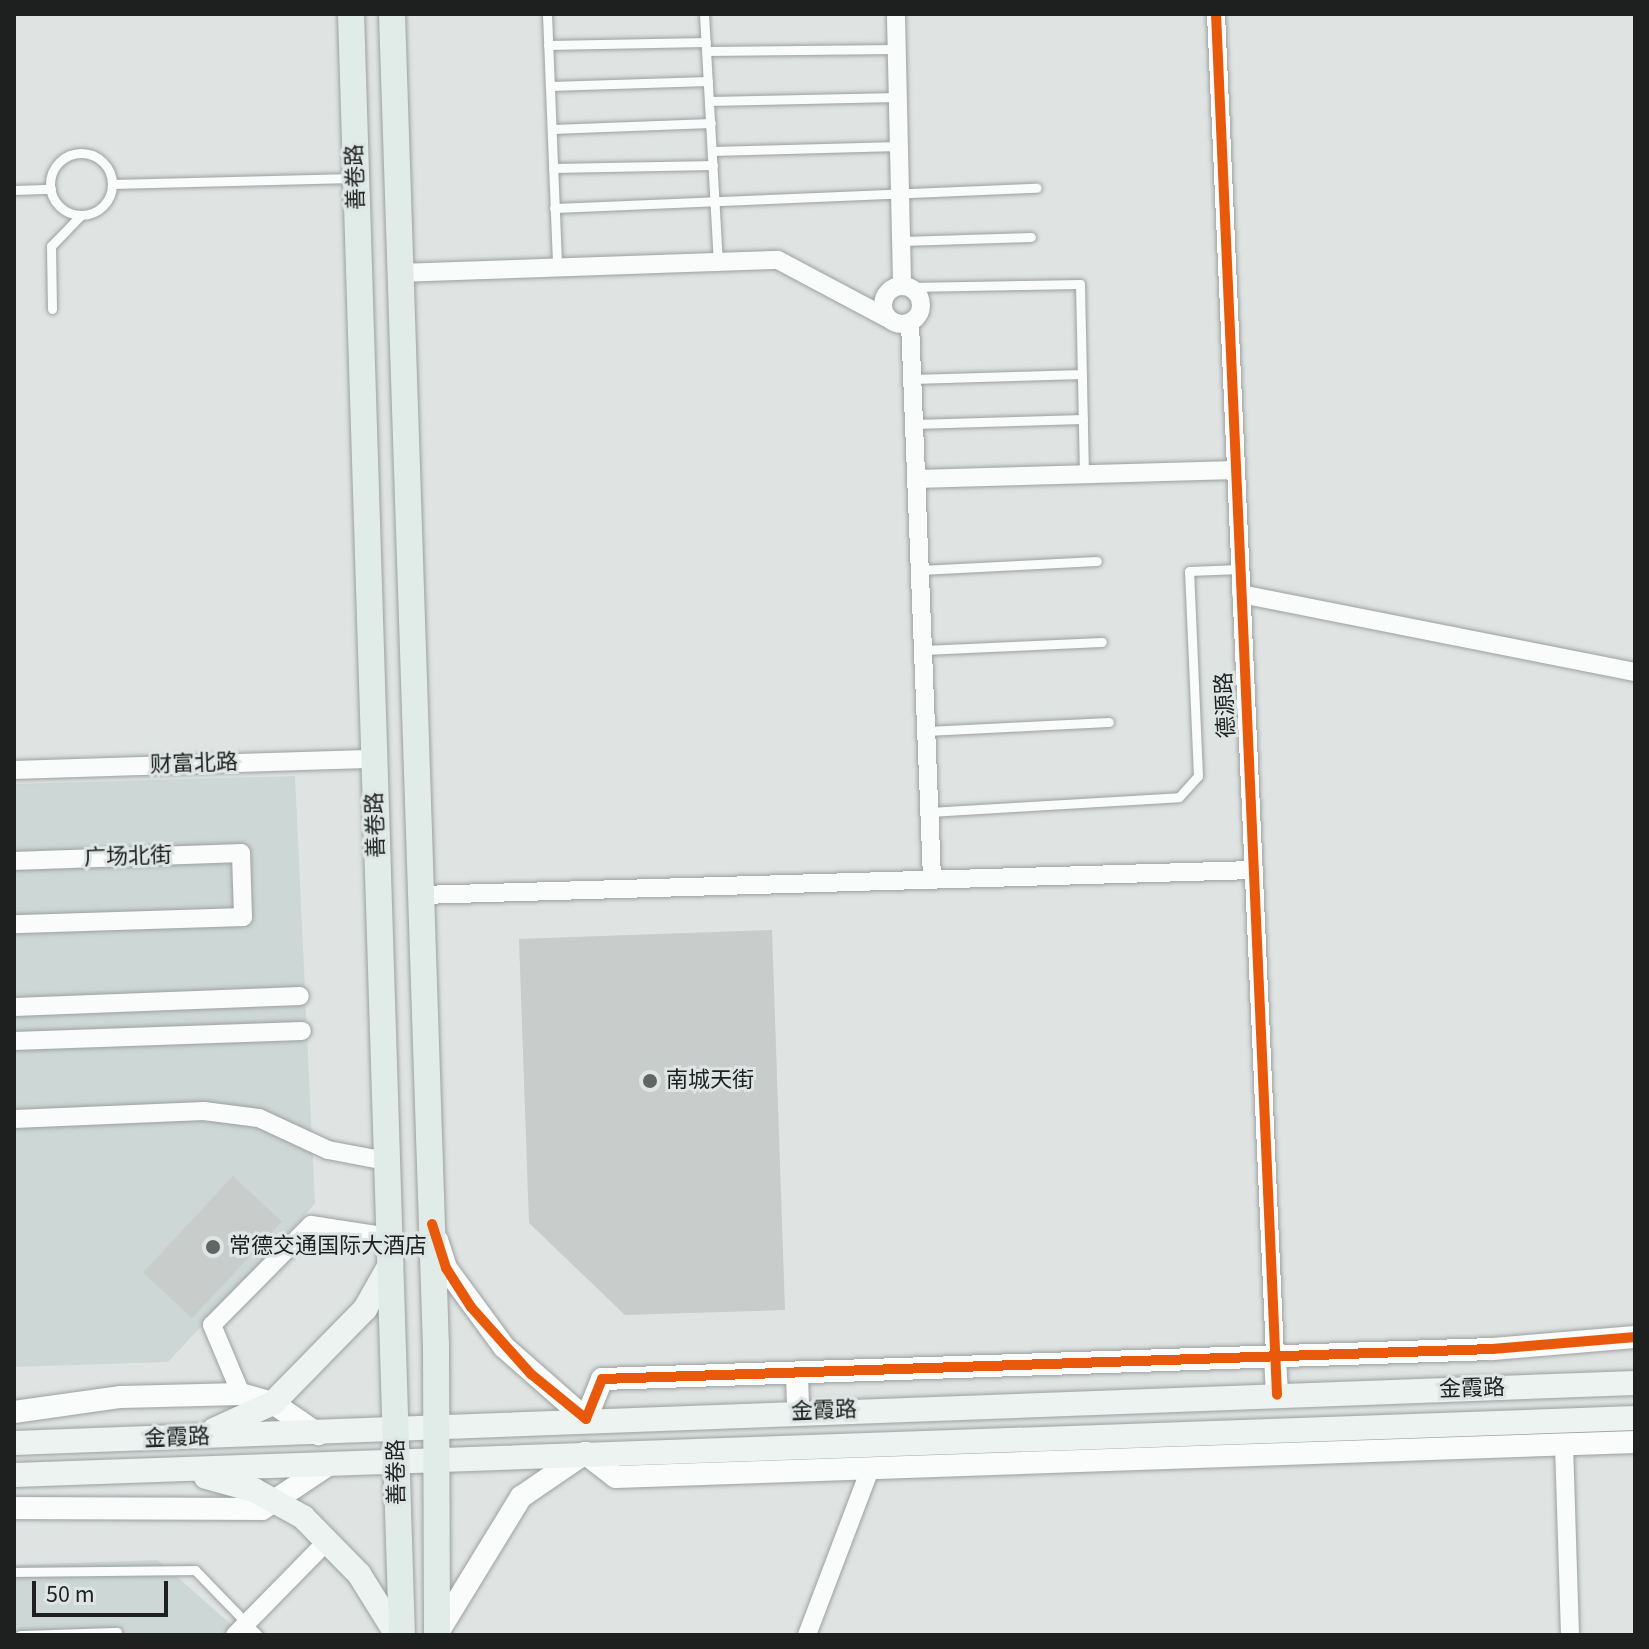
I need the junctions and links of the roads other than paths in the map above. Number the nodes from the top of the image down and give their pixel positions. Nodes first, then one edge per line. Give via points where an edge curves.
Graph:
1 (351, 14) edge
2 (392, 14) edge
3 (547, 14) edge
4 (704, 14) edge
5 (1216, 14) edge
6 (896, 17) dead end
7 (548, 45) junction
8 (706, 47) junction
9 (897, 49) junction
10 (708, 81) junction
11 (550, 86) junction
12 (898, 97) junction
13 (709, 101) junction
14 (711, 123) junction
15 (552, 129) junction
16 (899, 146) junction
17 (712, 151) junction
18 (713, 165) junction
19 (553, 168) junction
20 (356, 177) junction
21 (112, 184) junction
22 (1037, 188) dead end
23 (51, 189) junction
24 (14, 190) edge
25 (900, 194) junction
26 (715, 201) junction
27 (554, 208) junction
28 (81, 215) junction
29 (1031, 237) dead end
30 (901, 241) junction
31 (718, 262) junction
32 (557, 268) junction
33 (401, 273) junction
34 (906, 287) junction
35 (52, 309) dead end
36 (887, 318) junction
37 (910, 323) junction
38 (1082, 374) junction
39 (912, 379) junction
40 (1083, 419) junction
41 (914, 424) junction
42 (1236, 470) junction
43 (1084, 474) junction
44 (916, 479) junction
45 (1097, 561) dead end
46 (1240, 569) junction
47 (920, 570) junction
48 (1241, 594) junction
49 (1102, 642) dead end
50 (923, 650) junction
51 (1635, 672) edge
52 (1109, 722) dead end
53 (926, 731) junction
54 (374, 759) junction
55 (14, 770) edge
56 (929, 812) junction
57 (14, 861) edge
58 (1254, 870) junction
59 (932, 879) junction
60 (421, 895) junction
61 (14, 924) edge
62 (300, 996) dead end
63 (14, 1007) edge
64 (302, 1031) dead end
65 (14, 1041) edge
66 (14, 1119) edge
67 (387, 1161) junction
68 (432, 1224) junction
69 (390, 1250) junction
70 (1635, 1337) edge
71 (1275, 1357) junction
72 (797, 1376) junction
73 (1635, 1383) edge
74 (241, 1394) junction
75 (1277, 1395) junction
76 (273, 1403) junction
77 (14, 1412) edge
78 (798, 1412) junction
79 (1635, 1418) edge
80 (586, 1419) junction
81 (436, 1426) junction
82 (396, 1427) junction
83 (1563, 1432) junction
84 (318, 1434) junction
85 (196, 1438) junction
86 (1635, 1442) edge
87 (14, 1443) edge
88 (879, 1444) junction
89 (1089, 1448) junction
90 (585, 1453) junction
91 (800, 1457) junction
92 (434, 1460) junction
93 (395, 1462) junction
94 (325, 1467) junction
95 (870, 1469) junction
96 (185, 1470) junction
97 (14, 1475) edge
98 (276, 1502) junction
99 (14, 1508) edge
100 (327, 1541) junction
101 (14, 1572) edge
102 (246, 1631) edge
103 (117, 1632) dead end
104 (20, 1635) edge
105 (399, 1635) edge
106 (437, 1635) edge
107 (807, 1635) edge
108 (1570, 1635) edge

1 - 20 main road, 善卷路
2 - 33 main road, 善卷路
3 - 7 lane
4 - 8 lane
5 - 42 street, 德源路
6 - 9 street
7 - 8 lane
7 - 11 lane
8 - 9 lane
8 - 10 lane
9 - 12 street
10 - 11 lane
10 - 13 lane
11 - 15 lane
12 - 13 lane
12 - 16 street
13 - 14 lane
14 - 15 lane
14 - 17 lane
15 - 19 lane
16 - 17 lane
16 - 25 street
17 - 18 lane
18 - 19 lane
18 - 26 lane
19 - 27 lane
20 - 21 lane
20 - 54 main road, 善卷路
21 - 23 lane via 105,164 77,153 58,163
21 - 28 lane via 107,202
22 - 25 lane
23 - 24 lane
23 - 28 lane via 63,209
25 - 26 lane
25 - 30 street
26 - 27 lane
26 - 31 lane
27 - 32 lane
28 - 35 lane via 51,246
29 - 30 lane
30 - 34 street
31 - 32 street
31 - 36 street via 778,260
32 - 33 street
33 - 60 main road, 善卷路
34 - 36 street via 886,294
34 - 37 street via 921,308
34 - 38 lane via 1080,284
36 - 37 street
37 - 39 street
38 - 39 lane
38 - 40 lane
39 - 41 street
40 - 41 lane
40 - 43 lane
41 - 44 street
42 - 43 street
42 - 46 street, 德源路
43 - 44 street
44 - 47 street
45 - 47 lane
46 - 48 street, 德源路
46 - 56 lane via 1189,571 1198,776 1179,797
47 - 50 street
48 - 51 street
48 - 58 street, 德源路
49 - 50 lane
50 - 53 street
52 - 53 lane
53 - 56 street
54 - 55 street, 财富北路
54 - 67 main road, 善卷路
56 - 59 street
57 - 61 street, 广场北街 via 241,853 243,917
58 - 59 street
58 - 71 street, 德源路
59 - 60 street
60 - 68 main road, 善卷路
62 - 63 street
64 - 65 street
66 - 67 street via 204,1111 259,1118 328,1150
67 - 69 main road, 善卷路
68 - 80 street via 446,1268 471,1307 531,1374
68 - 81 main road, 善卷路
69 - 74 street via 311,1225 212,1325
69 - 76 main road via 365,1309
69 - 82 main road, 善卷路
70 - 71 street
71 - 72 street via 929,1364
71 - 75 street, 德源路
72 - 78 street
72 - 80 street via 602,1379
73 - 75 main road, 金霞路
74 - 76 street
74 - 77 street via 121,1397
75 - 78 main road, 金霞路
76 - 84 street
76 - 85 main road
78 - 80 main road, 金霞路
79 - 83 main road, 金霞路
80 - 81 main road, 金霞路
81 - 82 main road, 金霞路
81 - 92 main road, 善卷路
82 - 84 main road, 金霞路
82 - 93 main road, 善卷路
83 - 86 street
83 - 89 main road, 金霞路
83 - 108 street
84 - 85 main road, 金霞路
85 - 87 main road, 金霞路
88 - 89 main road, 金霞路
88 - 91 main road, 金霞路
88 - 95 street
89 - 95 street via 993,1469
90 - 91 main road, 金霞路
90 - 92 main road, 金霞路
90 - 106 street via 521,1497 476,1559
91 - 95 street
92 - 93 main road, 金霞路
92 - 106 main road, 善卷路
93 - 94 main road, 金霞路
93 - 105 main road, 善卷路
94 - 96 main road, 金霞路
94 - 98 street
95 - 107 street
96 - 97 main road, 金霞路
96 - 98 main road
98 - 99 street via 247,1509
98 - 100 main road
100 - 102 street
100 - 105 main road via 359,1574
101 - 102 lane via 195,1570
103 - 104 lane

